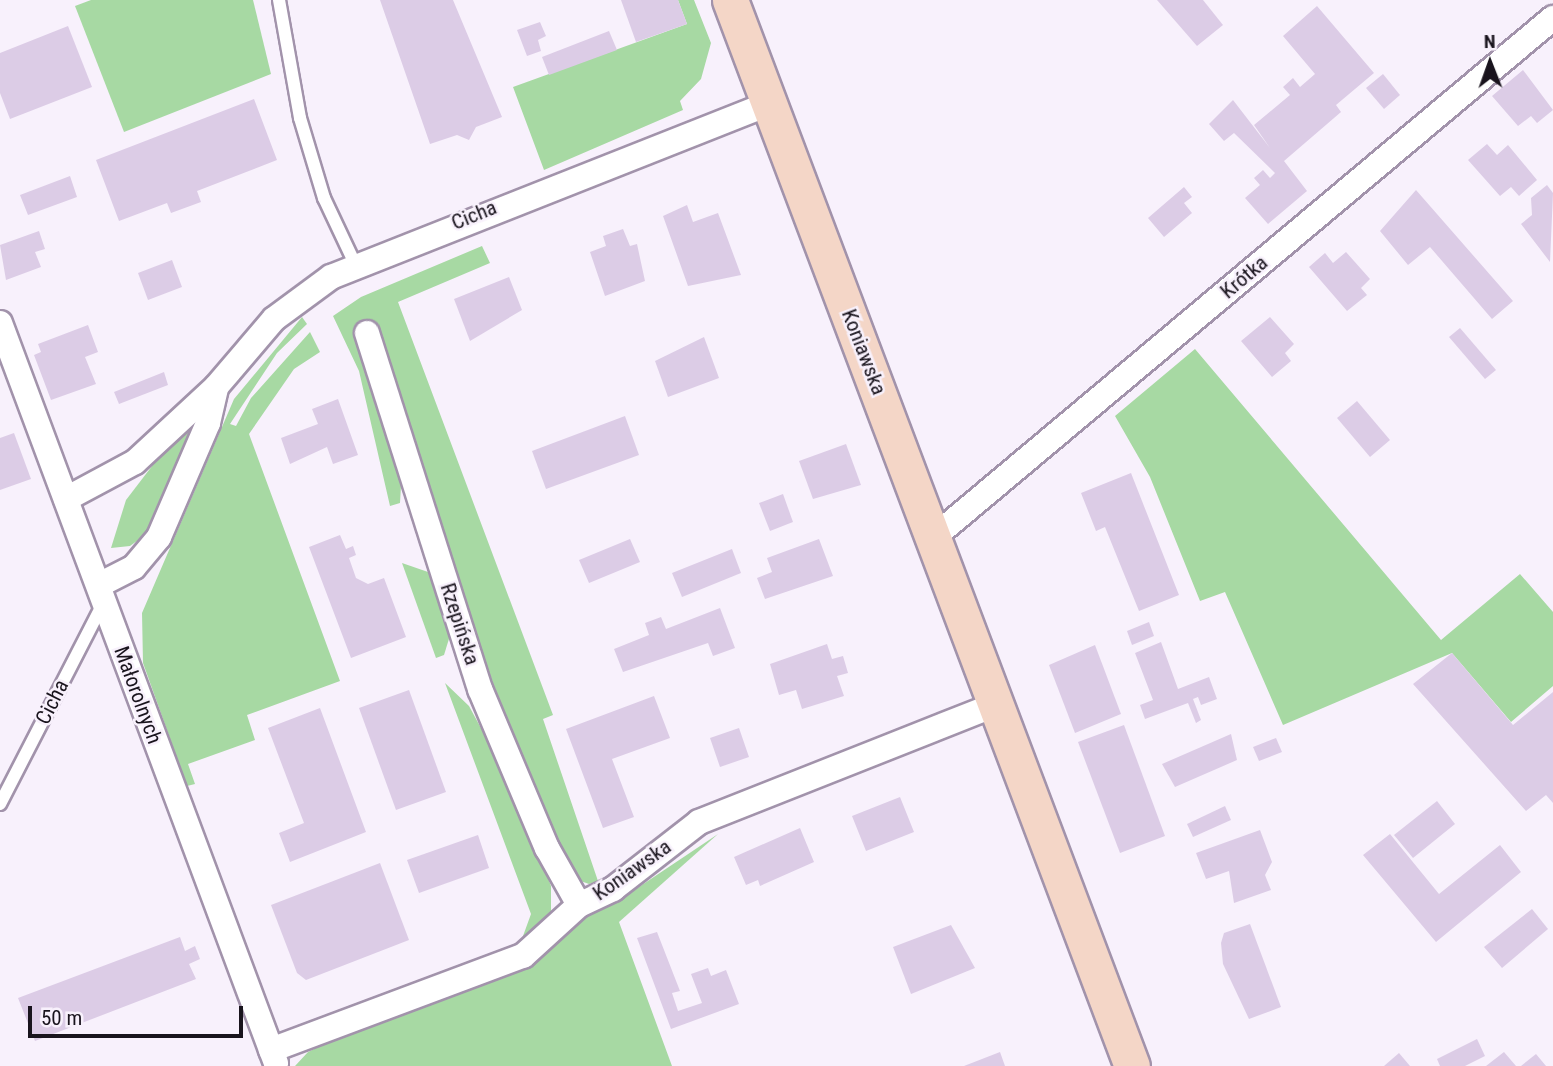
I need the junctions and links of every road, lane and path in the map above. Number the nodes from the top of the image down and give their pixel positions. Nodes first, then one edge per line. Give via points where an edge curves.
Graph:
1 (279, 0) edge
2 (730, 0) edge
3 (1553, 18) edge
4 (770, 103) junction
5 (355, 264) junction
6 (0, 323) edge
7 (367, 333) dead end
8 (216, 387) junction
9 (66, 499) junction
10 (934, 537) junction
11 (102, 593) junction
12 (994, 705) junction
13 (0, 804) edge
14 (579, 905) junction
15 (274, 1058) edge
16 (1132, 1066) edge

1 - 5 lane via 300,118 324,198
2 - 4 main road, Koniawska
3 - 10 street, Krótka
4 - 5 street, Cicha
4 - 10 main road, Koniawska
5 - 8 street, Cicha via 274,319
6 - 9 street, Małorolnych
7 - 14 street, Rzepińska via 480,689 547,848
8 - 9 street, Cicha via 121,473
8 - 11 street via 208,424 159,537 134,567
9 - 11 street, Małorolnych
10 - 12 main road, Koniawska
11 - 13 lane, Cicha
11 - 15 street, Małorolnych
12 - 14 street, Koniawska via 699,822 613,889
12 - 16 main road, Koniawska
14 - 15 street, Koniawska via 523,956

